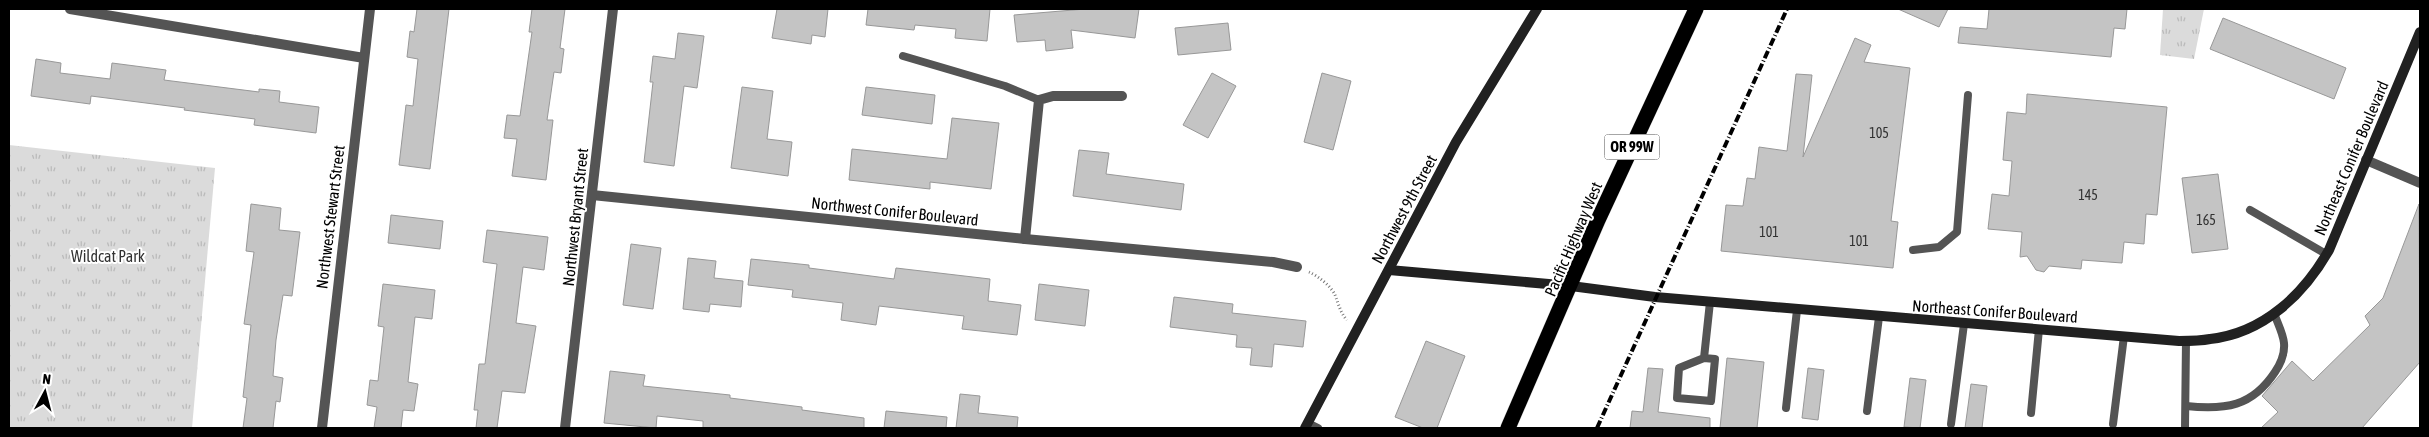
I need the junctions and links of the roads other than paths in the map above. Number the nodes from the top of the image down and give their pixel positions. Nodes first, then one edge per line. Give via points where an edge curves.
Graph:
1 (70, 9) edge
2 (370, 9) edge
3 (613, 9) edge
4 (1537, 9) edge
5 (1696, 9) edge
6 (2420, 32) edge
7 (902, 56) dead end
8 (364, 58) junction
9 (1968, 95) dead end
10 (1122, 96) dead end
11 (1039, 100) junction
12 (2366, 160) junction
13 (2420, 183) edge
14 (592, 195) junction
15 (2250, 210) dead end
16 (1025, 239) junction
17 (1913, 250) dead end
18 (2326, 254) junction
19 (1297, 267) road end
20 (1389, 270) junction
21 (1572, 286) junction
22 (1710, 302) junction
23 (1797, 310) junction
24 (2274, 313) junction
25 (1879, 317) junction
26 (1964, 324) junction
27 (2040, 329) junction
28 (2124, 336) junction
29 (2186, 341) junction
30 (1704, 358) junction
31 (2186, 406) junction
32 (1786, 408) dead end
33 (1867, 411) dead end
34 (2031, 413) dead end
35 (1951, 424) dead end
36 (2113, 424) dead end
37 (1306, 426) edge
38 (322, 428) edge
39 (565, 428) edge
40 (1318, 428) edge
41 (1508, 428) edge
42 (2185, 428) edge

1 - 8 street
2 - 8 street, Northwest Stewart Street
3 - 14 street, Northwest Bryant Street
4 - 20 street, Northwest 9th Street via 1456,142
5 - 21 highway, Pacific Highway West / OR 99W via 1598,220
6 - 12 street, Northeast Conifer Boulevard
7 - 11 lane via 1005,86
8 - 38 street, Northwest Stewart Street
9 - 17 lane via 1957,232 1940,247
10 - 11 street via 1053,96
11 - 16 street
12 - 13 street
12 - 18 street, Northeast Conifer Boulevard
14 - 16 street, Northwest Conifer Boulevard
14 - 39 street, Northwest Bryant Street
15 - 18 lane
16 - 19 street, Northwest Conifer Boulevard via 1273,262
18 - 24 street, Northeast Conifer Boulevard via 2301,291
20 - 21 street, Northeast Conifer Boulevard
20 - 37 street, Northwest 9th Street
21 - 22 street, Northeast Conifer Boulevard
21 - 41 highway, Pacific Highway West / OR 99W
22 - 23 street, Northeast Conifer Boulevard
22 - 30 lane
23 - 25 street, Northeast Conifer Boulevard
23 - 32 lane
24 - 29 street, Northeast Conifer Boulevard via 2232,334
24 - 31 lane via 2284,342 2283,359 2270,380 2251,399 2214,409
25 - 26 street, Northeast Conifer Boulevard
25 - 33 lane
26 - 27 street, Northeast Conifer Boulevard
26 - 35 lane
27 - 28 street, Northeast Conifer Boulevard
27 - 34 lane
28 - 29 street, Northeast Conifer Boulevard
28 - 36 lane
29 - 31 lane
30 - 30 lane via 1715,359 1711,401 1677,398 1679,368
31 - 42 lane
37 - 40 lane

